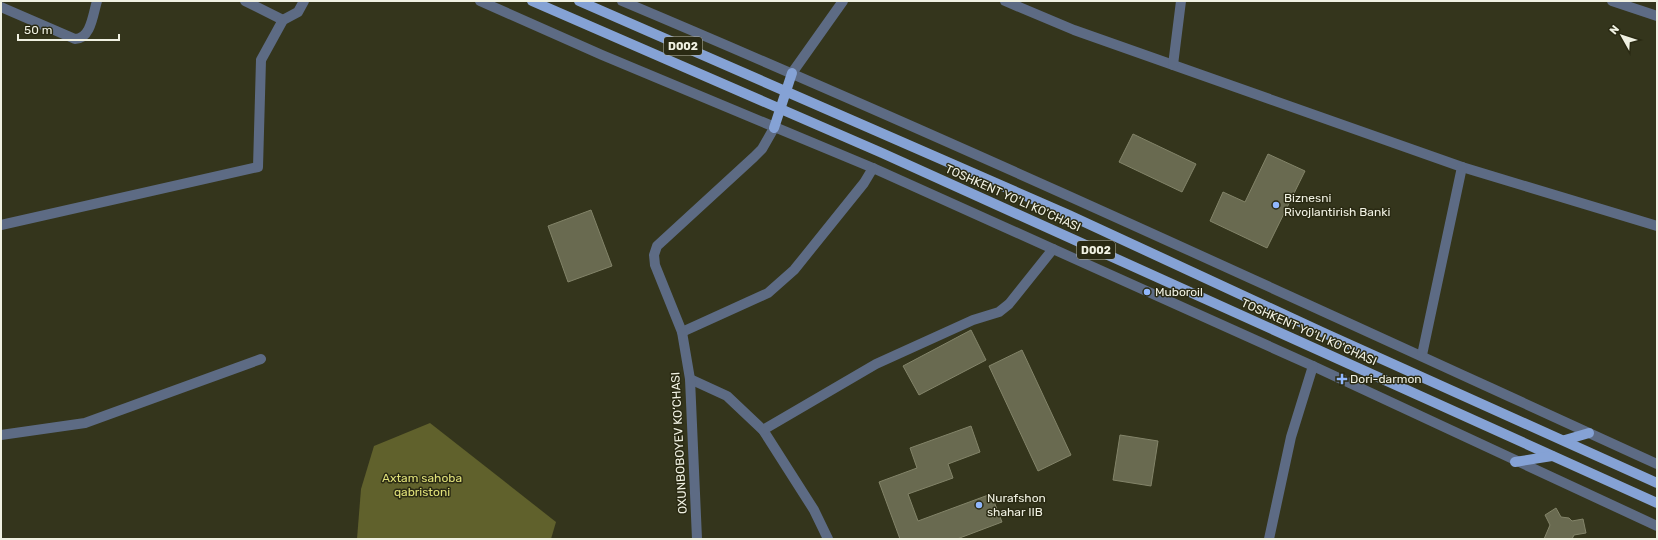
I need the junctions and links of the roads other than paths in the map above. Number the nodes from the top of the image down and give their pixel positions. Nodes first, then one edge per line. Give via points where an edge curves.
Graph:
1 (97, 1) edge
2 (245, 1) edge
3 (304, 1) edge
4 (480, 1) edge
5 (532, 1) edge
6 (579, 1) edge
7 (622, 1) edge
8 (843, 1) edge
9 (1005, 1) edge
10 (1181, 1) edge
11 (1612, 1) edge
12 (1, 7) edge
13 (1657, 16) edge
14 (284, 20) junction
15 (1173, 65) junction
16 (792, 73) junction
17 (787, 90) junction
18 (780, 110) junction
19 (774, 128) junction
20 (1462, 167) junction
21 (873, 168) junction
22 (1075, 200) junction
23 (1069, 215) junction
24 (1, 225) edge
25 (1657, 226) edge
26 (1053, 249) junction
27 (682, 332) junction
28 (1422, 355) junction
29 (261, 359) dead end
30 (1313, 366) junction
31 (690, 379) junction
32 (763, 430) junction
33 (1589, 433) junction
34 (1, 434) edge
35 (1565, 440) junction
36 (1552, 456) junction
37 (1515, 462) junction
38 (1657, 464) edge
39 (1657, 482) edge
40 (1657, 503) edge
41 (1657, 526) edge
42 (697, 539) edge
43 (828, 539) edge
44 (1269, 539) edge

1 - 12 street via 85,36 80,39
2 - 14 street
3 - 14 street via 298,12
4 - 19 street
5 - 18 main road, TOSHKENT YO'LI KO'CHASI / D002
6 - 17 main road, TOSHKENT YO'LI KO'CHASI / D002
7 - 16 street
8 - 16 street
9 - 15 street via 1074,30
10 - 15 street
11 - 13 street
14 - 24 street via 261,60 258,167
15 - 20 street
16 - 17 main road, OXUNBOBOYEV KO‘CHASI
16 - 22 street
17 - 18 main road, OXUNBOBOYEV KO‘CHASI
17 - 23 main road, TOSHKENT YO'LI KO'CHASI / D002
18 - 19 main road, OXUNBOBOYEV KO‘CHASI
18 - 36 main road, TOSHKENT YO'LI KO'CHASI / D002 via 882,153
19 - 21 street
19 - 27 street, OXUNBOBOYEV KO‘CHASI via 754,157 657,246 654,255 655,265
20 - 25 street
20 - 28 street
21 - 26 street
21 - 27 street via 864,183 794,270 768,293
22 - 23 street
22 - 28 street
23 - 35 main road, TOSHKENT YO'LI KO'CHASI / D002 via 1324,333
26 - 30 street
26 - 32 street via 1009,304 999,312 973,320 876,364
27 - 31 street, OXUNBOBOYEV KO‘CHASI
28 - 33 street
29 - 34 street via 85,423
30 - 37 street
30 - 44 street via 1291,437
31 - 32 street via 726,396
31 - 42 street, OXUNBOBOYEV KO‘CHASI
32 - 43 street via 814,510
33 - 35 main road
33 - 38 street
35 - 39 main road, TOSHKENT YO'LI KO'CHASI / D002
36 - 37 main road
36 - 40 main road, TOSHKENT YO'LI KO'CHASI / D002
37 - 41 street

